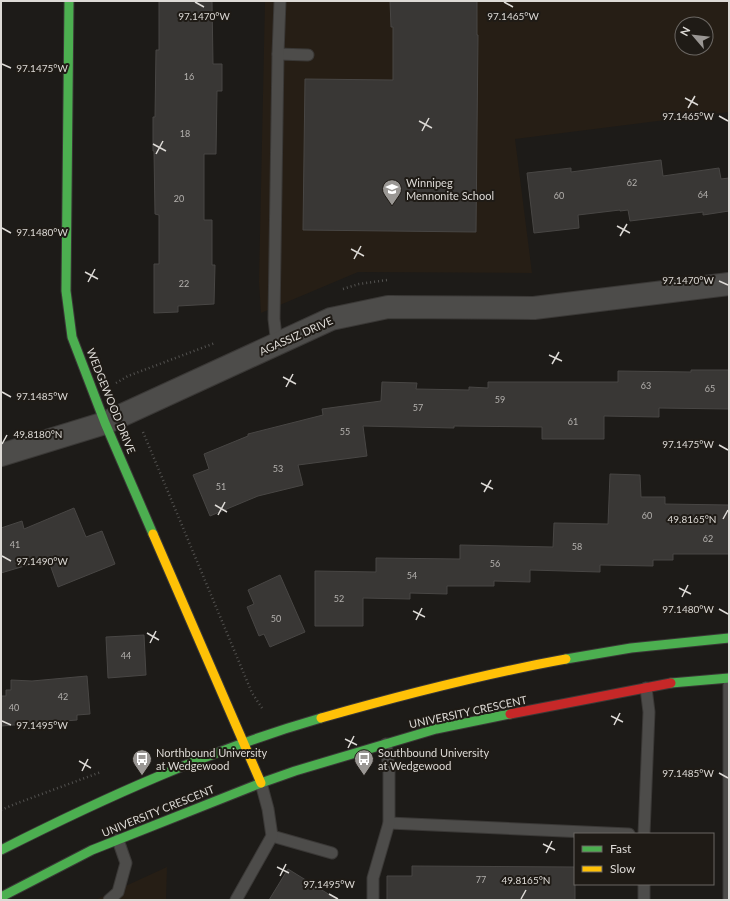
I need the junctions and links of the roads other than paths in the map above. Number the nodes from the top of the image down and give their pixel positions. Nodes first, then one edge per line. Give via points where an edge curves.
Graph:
1 (69, 1) edge
2 (280, 1) edge
3 (278, 54) junction
4 (308, 55) dead end
5 (729, 284) edge
6 (277, 345) junction
7 (106, 423) junction
8 (1, 455) edge
9 (729, 638) edge
10 (729, 678) edge
11 (729, 685) edge
12 (646, 688) junction
13 (244, 742) junction
14 (386, 744) junction
15 (261, 783) junction
16 (389, 823) junction
17 (607, 833) edge
18 (644, 833) edge
19 (272, 836) junction
20 (118, 840) junction
21 (1, 850) edge
22 (332, 853) dead end
23 (644, 885) edge
24 (1, 897) edge
25 (109, 900) edge
26 (236, 900) edge
27 (373, 900) edge
28 (644, 900) edge
29 (729, 900) edge

1 - 7 main road, WEDGEWOOD DRIVE via 66,291 72,337
2 - 3 lane
3 - 4 lane
3 - 6 lane via 274,319
5 - 6 street, AGASSIZ DRIVE via 534,308 388,307 331,319
6 - 7 street, AGASSIZ DRIVE
7 - 8 street, AGASSIZ DRIVE
7 - 13 main road, WEDGEWOOD DRIVE
9 - 13 main road via 630,648 530,665 374,702
10 - 12 main road, UNIVERSITY CRESCENT via 668,683
11 - 29 lane
12 - 14 main road, UNIVERSITY CRESCENT via 436,729
12 - 18 lane via 649,712
13 - 15 main road, WEDGEWOOD DRIVE
13 - 21 main road via 106,800
14 - 15 main road, UNIVERSITY CRESCENT
14 - 16 lane via 389,770
15 - 19 lane
15 - 20 main road, UNIVERSITY CRESCENT
16 - 17 lane
16 - 27 lane via 373,878
19 - 22 lane
19 - 26 lane
20 - 24 main road, UNIVERSITY CRESCENT via 92,850
20 - 25 lane via 126,863 118,892
23 - 28 lane

